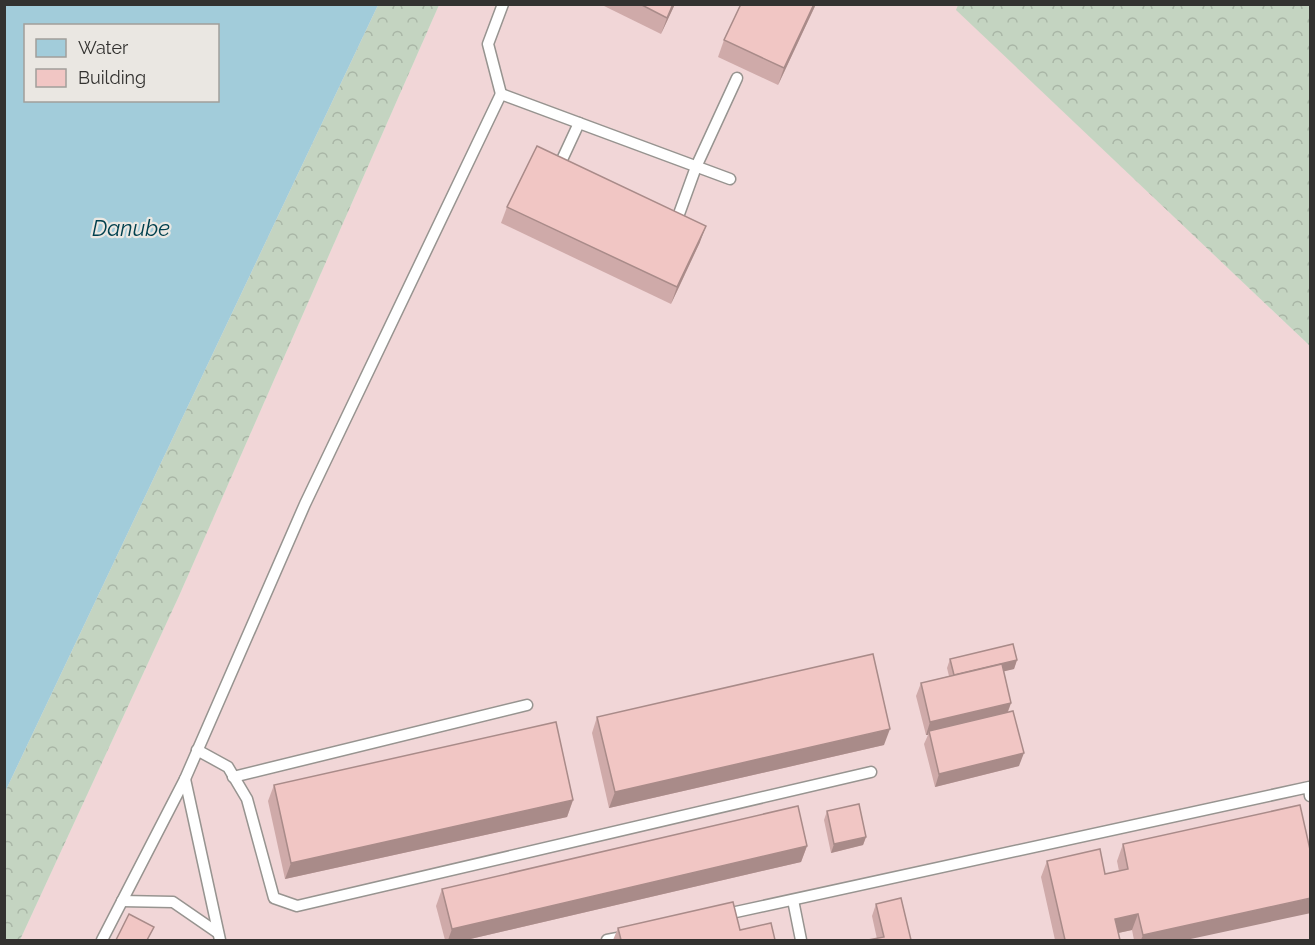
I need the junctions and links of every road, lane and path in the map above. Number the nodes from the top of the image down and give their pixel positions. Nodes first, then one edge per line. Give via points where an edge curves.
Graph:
1 (503, 4) edge
2 (737, 78) dead end
3 (501, 94) junction
4 (579, 123) junction
5 (560, 165) edge
6 (696, 167) junction
7 (730, 179) dead end
8 (679, 214) edge
9 (527, 705) dead end
10 (197, 750) junction
11 (871, 772) dead end
12 (234, 777) junction
13 (185, 779) junction
14 (1311, 796) edge
15 (792, 900) junction
16 (122, 901) junction
17 (711, 918) edge
18 (642, 933) edge
19 (219, 937) edge
20 (102, 940) edge
21 (607, 940) edge
22 (801, 940) edge

1 - 3 lane via 488,45
2 - 6 lane
3 - 4 lane
3 - 10 lane via 305,504
4 - 5 lane
4 - 6 lane
6 - 7 lane
6 - 8 lane
9 - 12 lane
10 - 12 lane via 228,767
10 - 13 lane
11 - 12 lane via 297,906 274,898 247,799
13 - 16 lane
13 - 19 lane
14 - 15 lane via 1309,787
15 - 17 lane
15 - 22 lane
16 - 19 lane via 173,902
16 - 20 lane
18 - 21 lane

